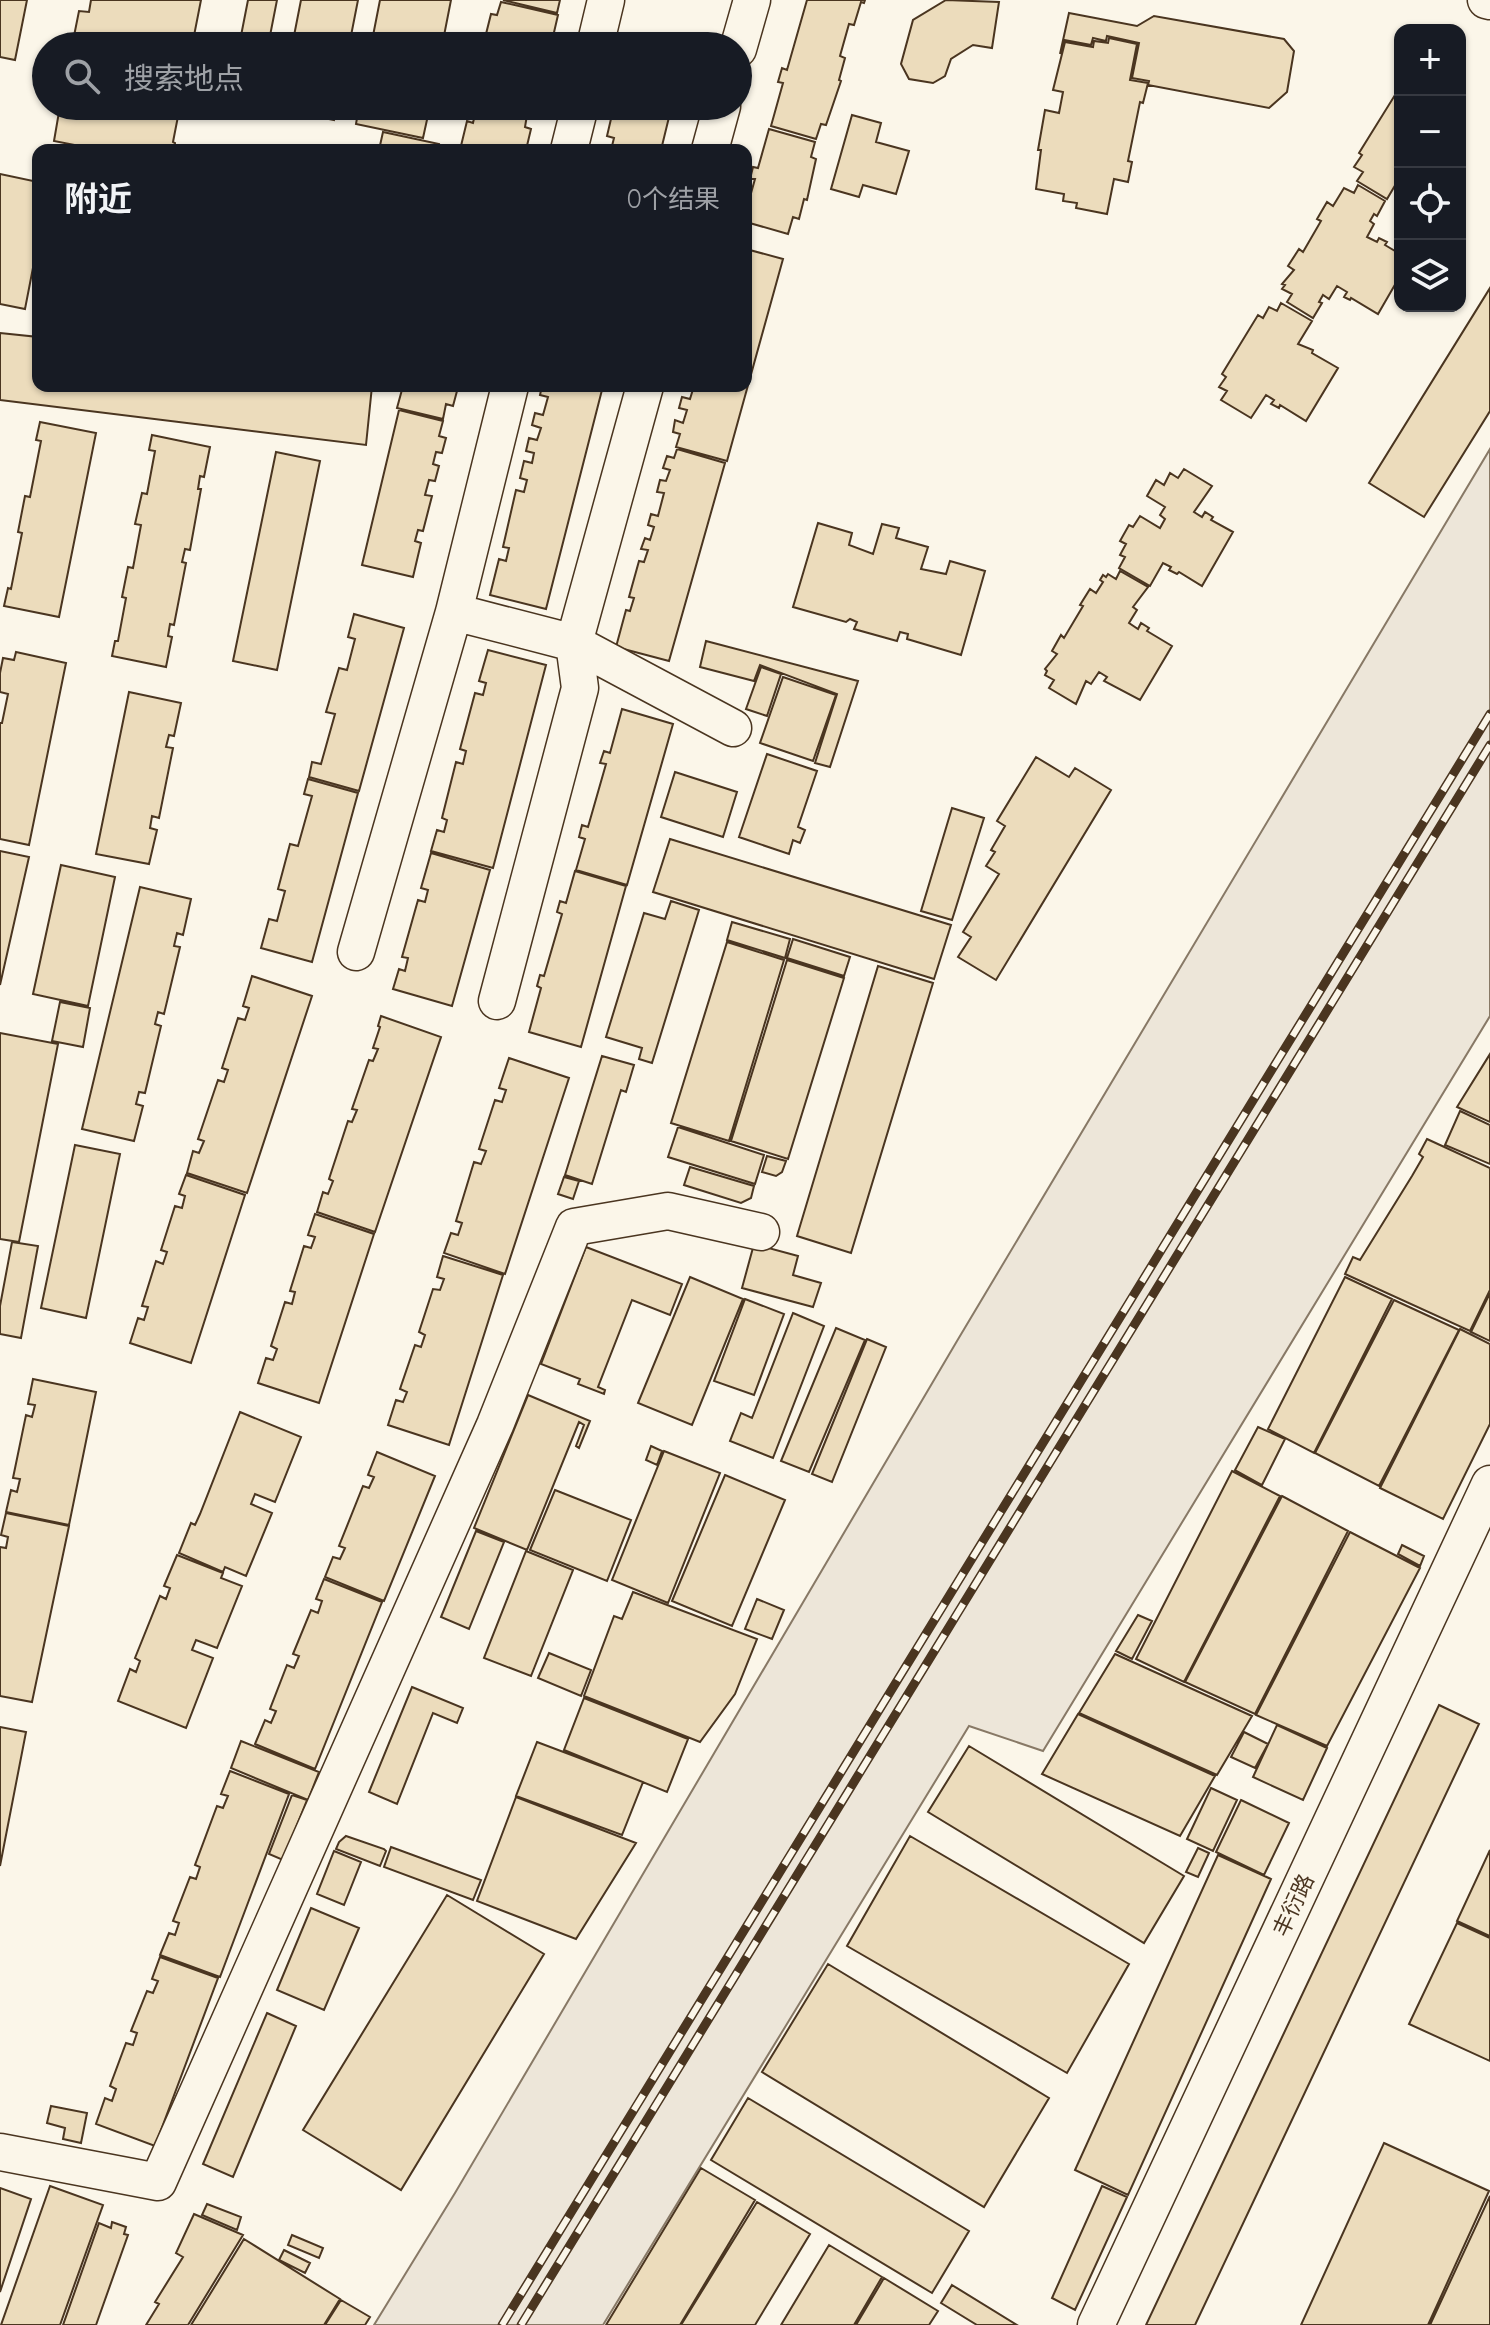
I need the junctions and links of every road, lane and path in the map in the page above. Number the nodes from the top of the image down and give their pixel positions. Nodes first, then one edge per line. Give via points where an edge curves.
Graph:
1 (606, 0) edge
2 (752, 0) edge
3 (598, 32) edge
4 (743, 32) edge
5 (576, 120) edge
6 (718, 120) edge
7 (570, 144) edge
8 (712, 144) edge
9 (509, 392) edge
10 (643, 392) edge
11 (454, 612) junction
12 (574, 643) junction
13 (733, 728) dead end
14 (356, 952) dead end
15 (497, 1001) dead end
16 (761, 1232) dead end
17 (1490, 1484) edge
18 (0, 2152) edge
19 (1096, 2325) edge

1 - 3 street
2 - 4 street
5 - 7 street
6 - 8 street
9 - 11 street
10 - 12 street
11 - 12 street
11 - 14 street
12 - 13 street
12 - 15 street via 580,688
16 - 18 street via 668,1211 574,1227 495,1425 158,2182
17 - 19 street, 丰衍路

